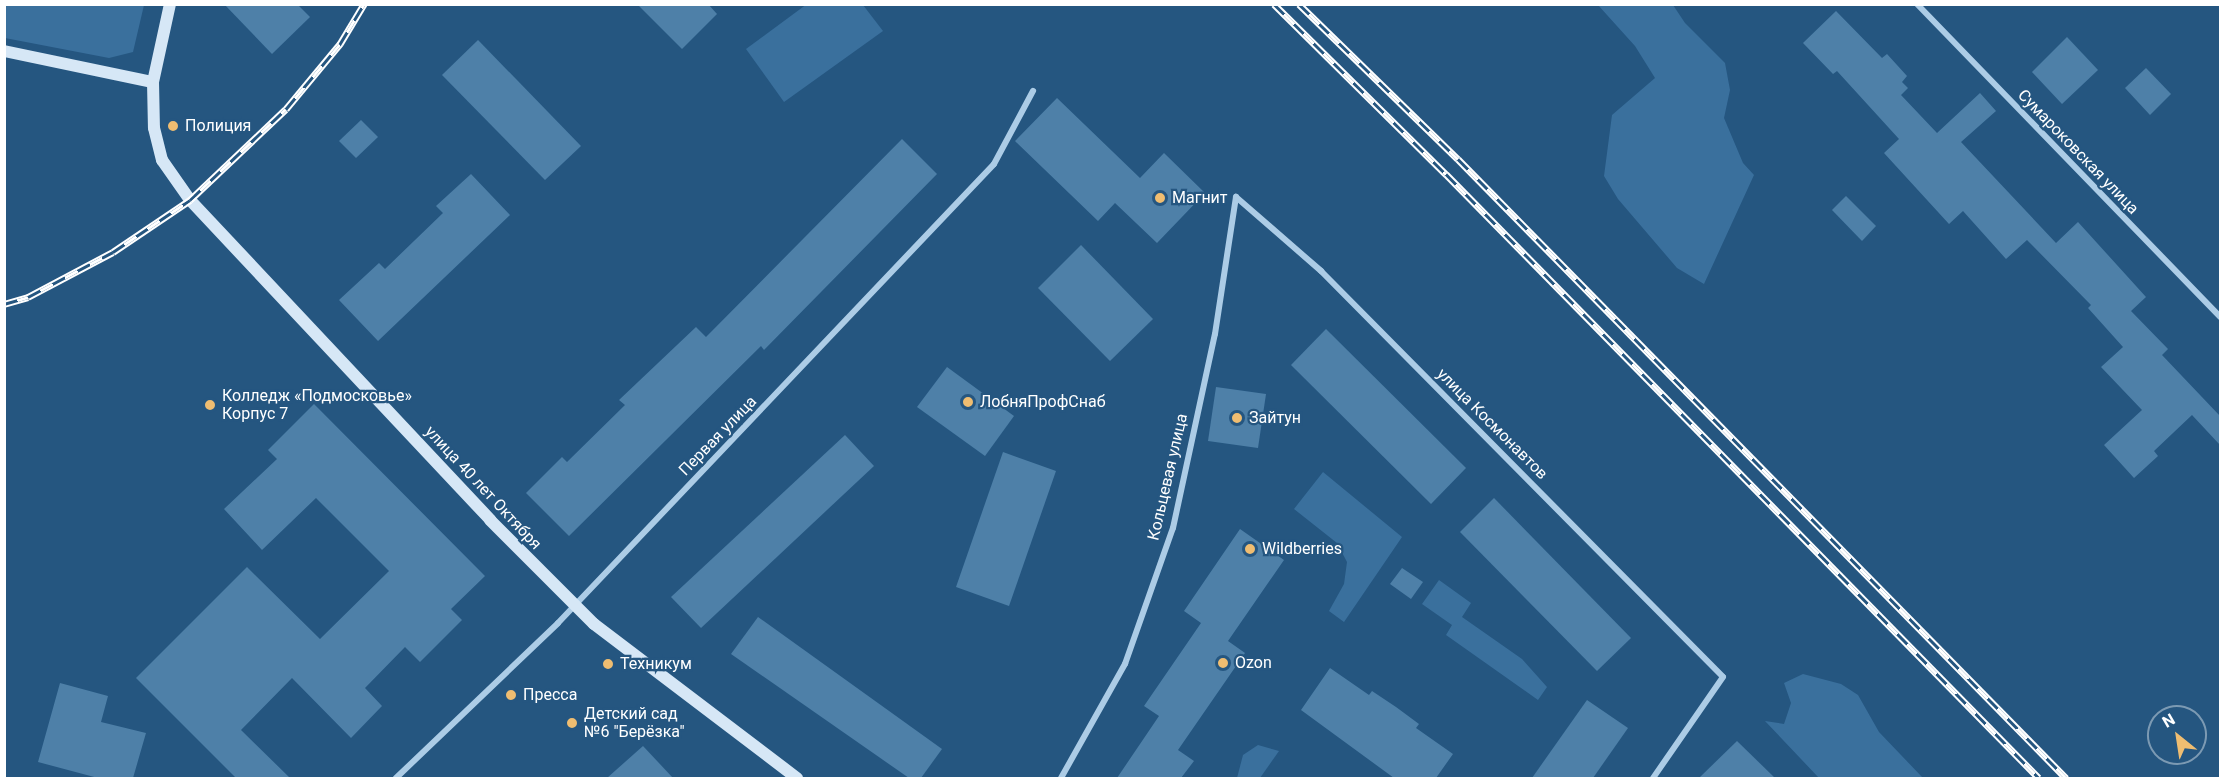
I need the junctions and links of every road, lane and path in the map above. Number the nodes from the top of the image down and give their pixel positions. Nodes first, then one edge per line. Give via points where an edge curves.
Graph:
1 (170, 4) edge
2 (1917, 4) edge
3 (4, 51) edge
4 (153, 82) junction
5 (1033, 91) dead end
6 (1236, 197) joint
7 (2220, 317) edge
8 (574, 605) junction
9 (396, 778) edge
10 (797, 778) edge
11 (1061, 778) edge
12 (1653, 778) edge

1 - 4 street, улица 40 лет Октября
2 - 7 street, Сумароковская улица
3 - 4 street
4 - 8 street, улица 40 лет Октября via 154,129 162,160 190,200
5 - 8 street, Первая улица via 994,164
6 - 11 street, Кольцевая улица via 1215,334 1173,528 1125,664
6 - 12 street, улица Космонавтов via 1321,271 1723,677
8 - 9 street, Первая улица
8 - 10 street, улица 40 лет Октября

